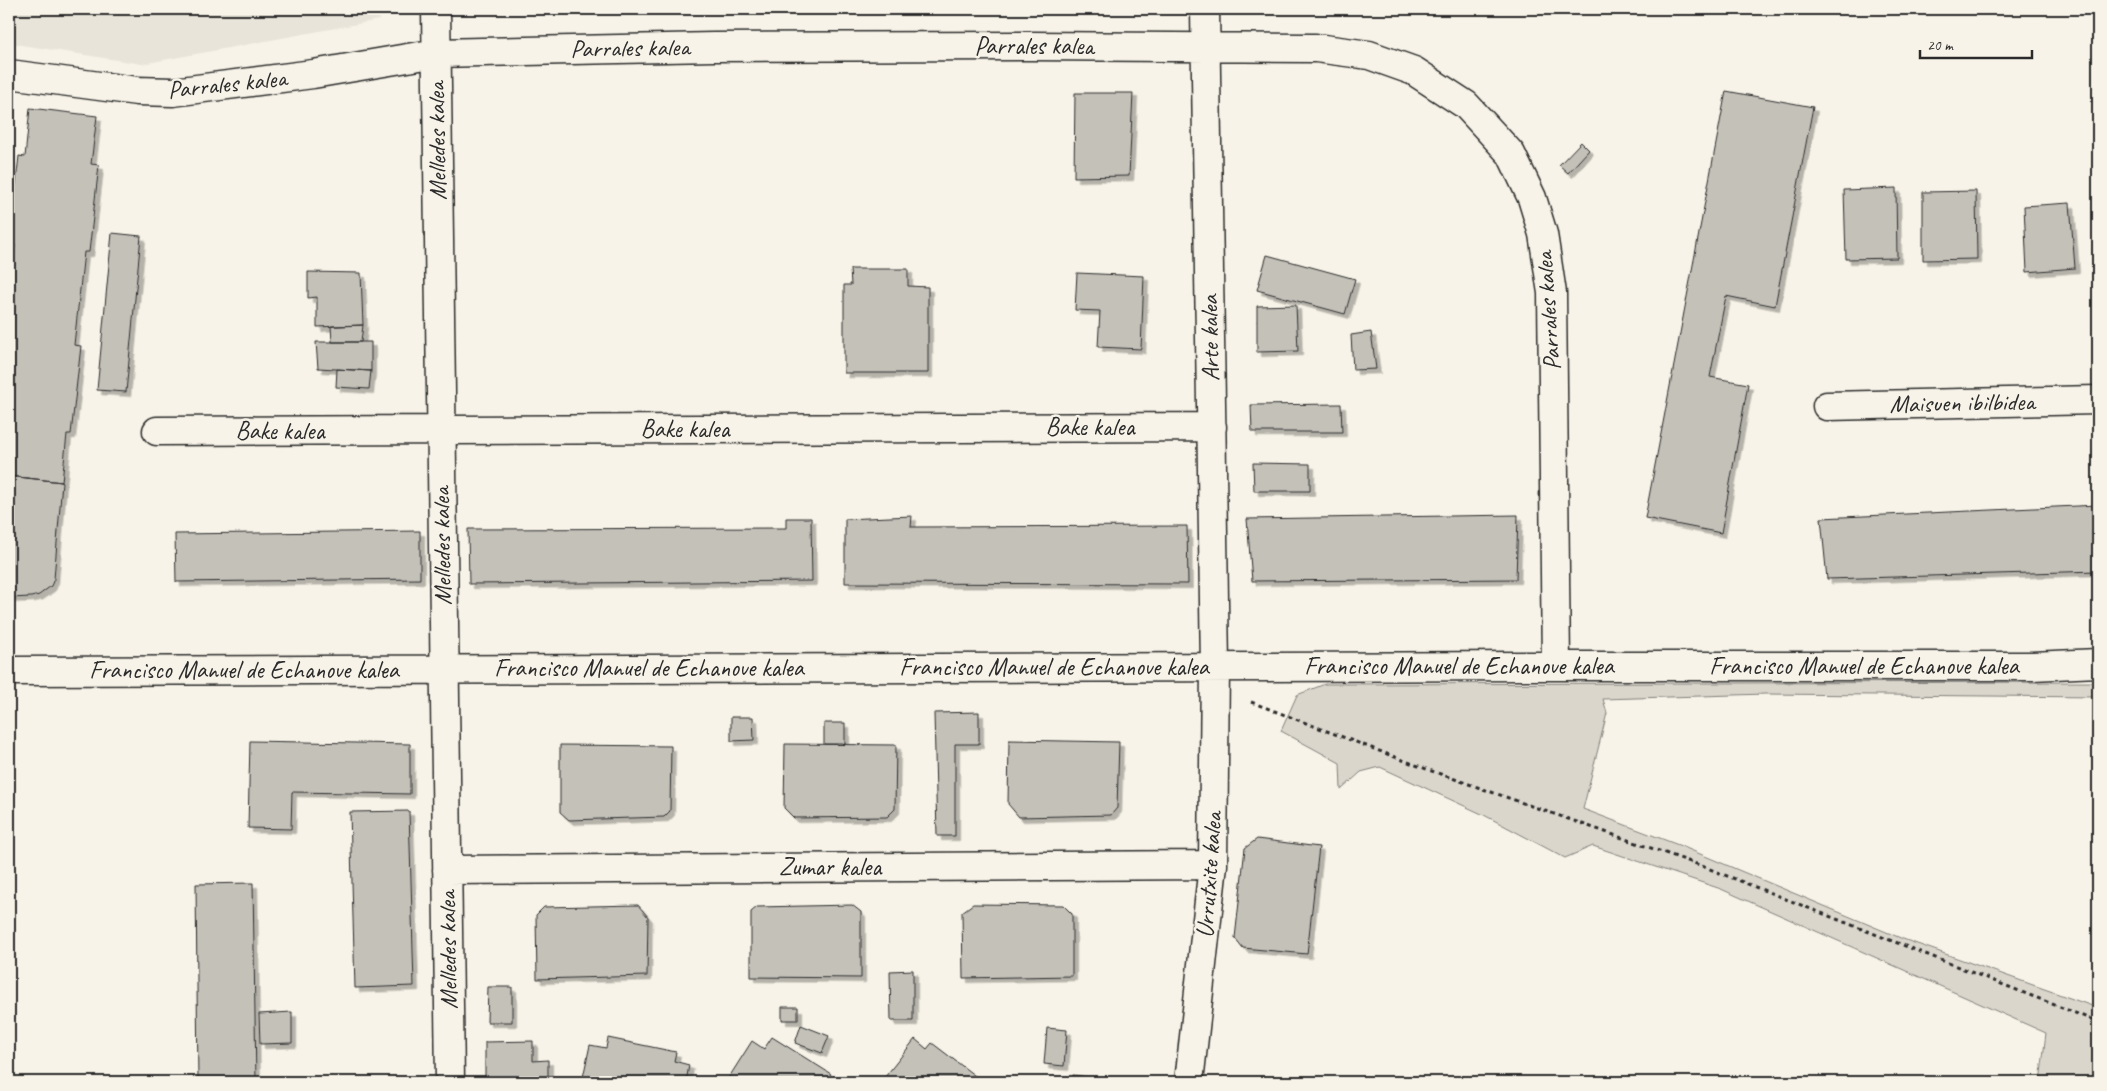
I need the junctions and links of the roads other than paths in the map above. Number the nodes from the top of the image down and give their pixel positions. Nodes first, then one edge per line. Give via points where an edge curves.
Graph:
1 (436, 9) edge
2 (1205, 9) edge
3 (1206, 47) junction
4 (437, 53) junction
5 (9, 74) edge
6 (2098, 400) edge
7 (1827, 406) dead end
8 (1212, 426) junction
9 (440, 430) junction
10 (158, 431) dead end
11 (2098, 663) edge
12 (1556, 666) junction
13 (444, 668) junction
14 (9, 671) edge
15 (1215, 677) junction
16 (1213, 865) junction
17 (447, 870) junction
18 (450, 1082) edge
19 (1189, 1082) edge

1 - 4 street, Melledes kalea
2 - 3 street, Arte kalea
3 - 4 street, Parrales kalea via 713,46
3 - 8 street, Arte kalea
3 - 12 street, Parrales kalea via 1316,48 1369,55 1414,71 1466,105 1511,154 1532,198 1543,234 1552,293
4 - 5 street, Parrales kalea via 314,74 173,92
4 - 9 street, Melledes kalea
6 - 7 street, Maisuen ibilbidea
8 - 9 street, Bake kalea
8 - 15 street, Arte kalea
9 - 10 street, Bake kalea
9 - 13 street, Melledes kalea
11 - 12 street, Francisco Manuel de Echanove kalea via 2032,666
12 - 15 street, Francisco Manuel de Echanove kalea
13 - 14 street, Francisco Manuel de Echanove kalea
13 - 15 street, Francisco Manuel de Echanove kalea
13 - 17 street, Melledes kalea
15 - 16 street, Urrutxite kalea
16 - 17 street, Zumar kalea
16 - 19 street, Urrutxite kalea
17 - 18 street, Melledes kalea

